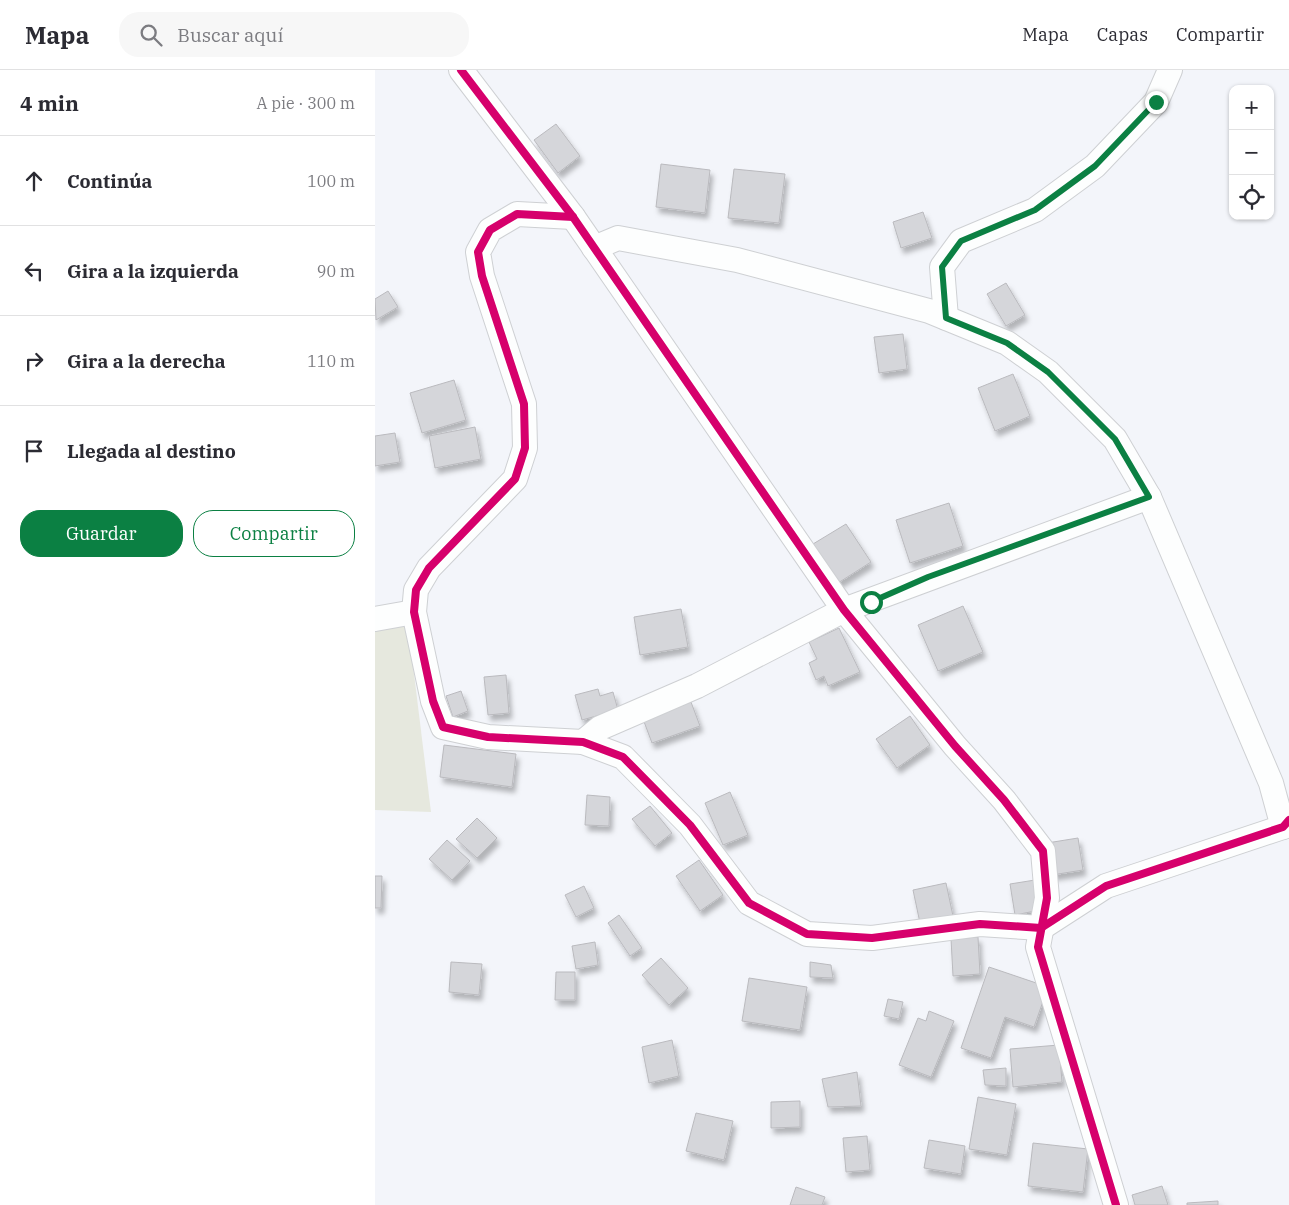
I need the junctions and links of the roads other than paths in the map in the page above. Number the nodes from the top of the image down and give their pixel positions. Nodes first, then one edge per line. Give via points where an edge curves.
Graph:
1 (461, 70) edge
2 (1170, 70) edge
3 (573, 217) junction
4 (594, 248) junction
5 (946, 318) junction
6 (1149, 497) junction
7 (845, 610) junction
8 (414, 612) junction
9 (375, 619) edge
10 (583, 742) junction
11 (1286, 823) edge
12 (1041, 928) junction
13 (1116, 1205) edge

1 - 3 street
2 - 5 street via 1156,102 1095,166 1035,210 961,241 942,267
3 - 4 street
3 - 8 street via 517,214 490,230 478,252 482,276 524,404 525,448 515,479 429,568 416,590
4 - 5 street via 618,238 737,260
4 - 7 street
5 - 6 street via 1007,343 1048,372 1115,439
6 - 7 street
6 - 11 street
7 - 10 street via 697,686 600,728
7 - 12 street via 1043,851 1047,898
8 - 9 street
8 - 10 street via 433,701 443,727 489,738
10 - 12 street via 623,757 690,825 749,903 807,934 872,938 980,924
11 - 12 street via 1106,886
12 - 13 street via 1038,948

